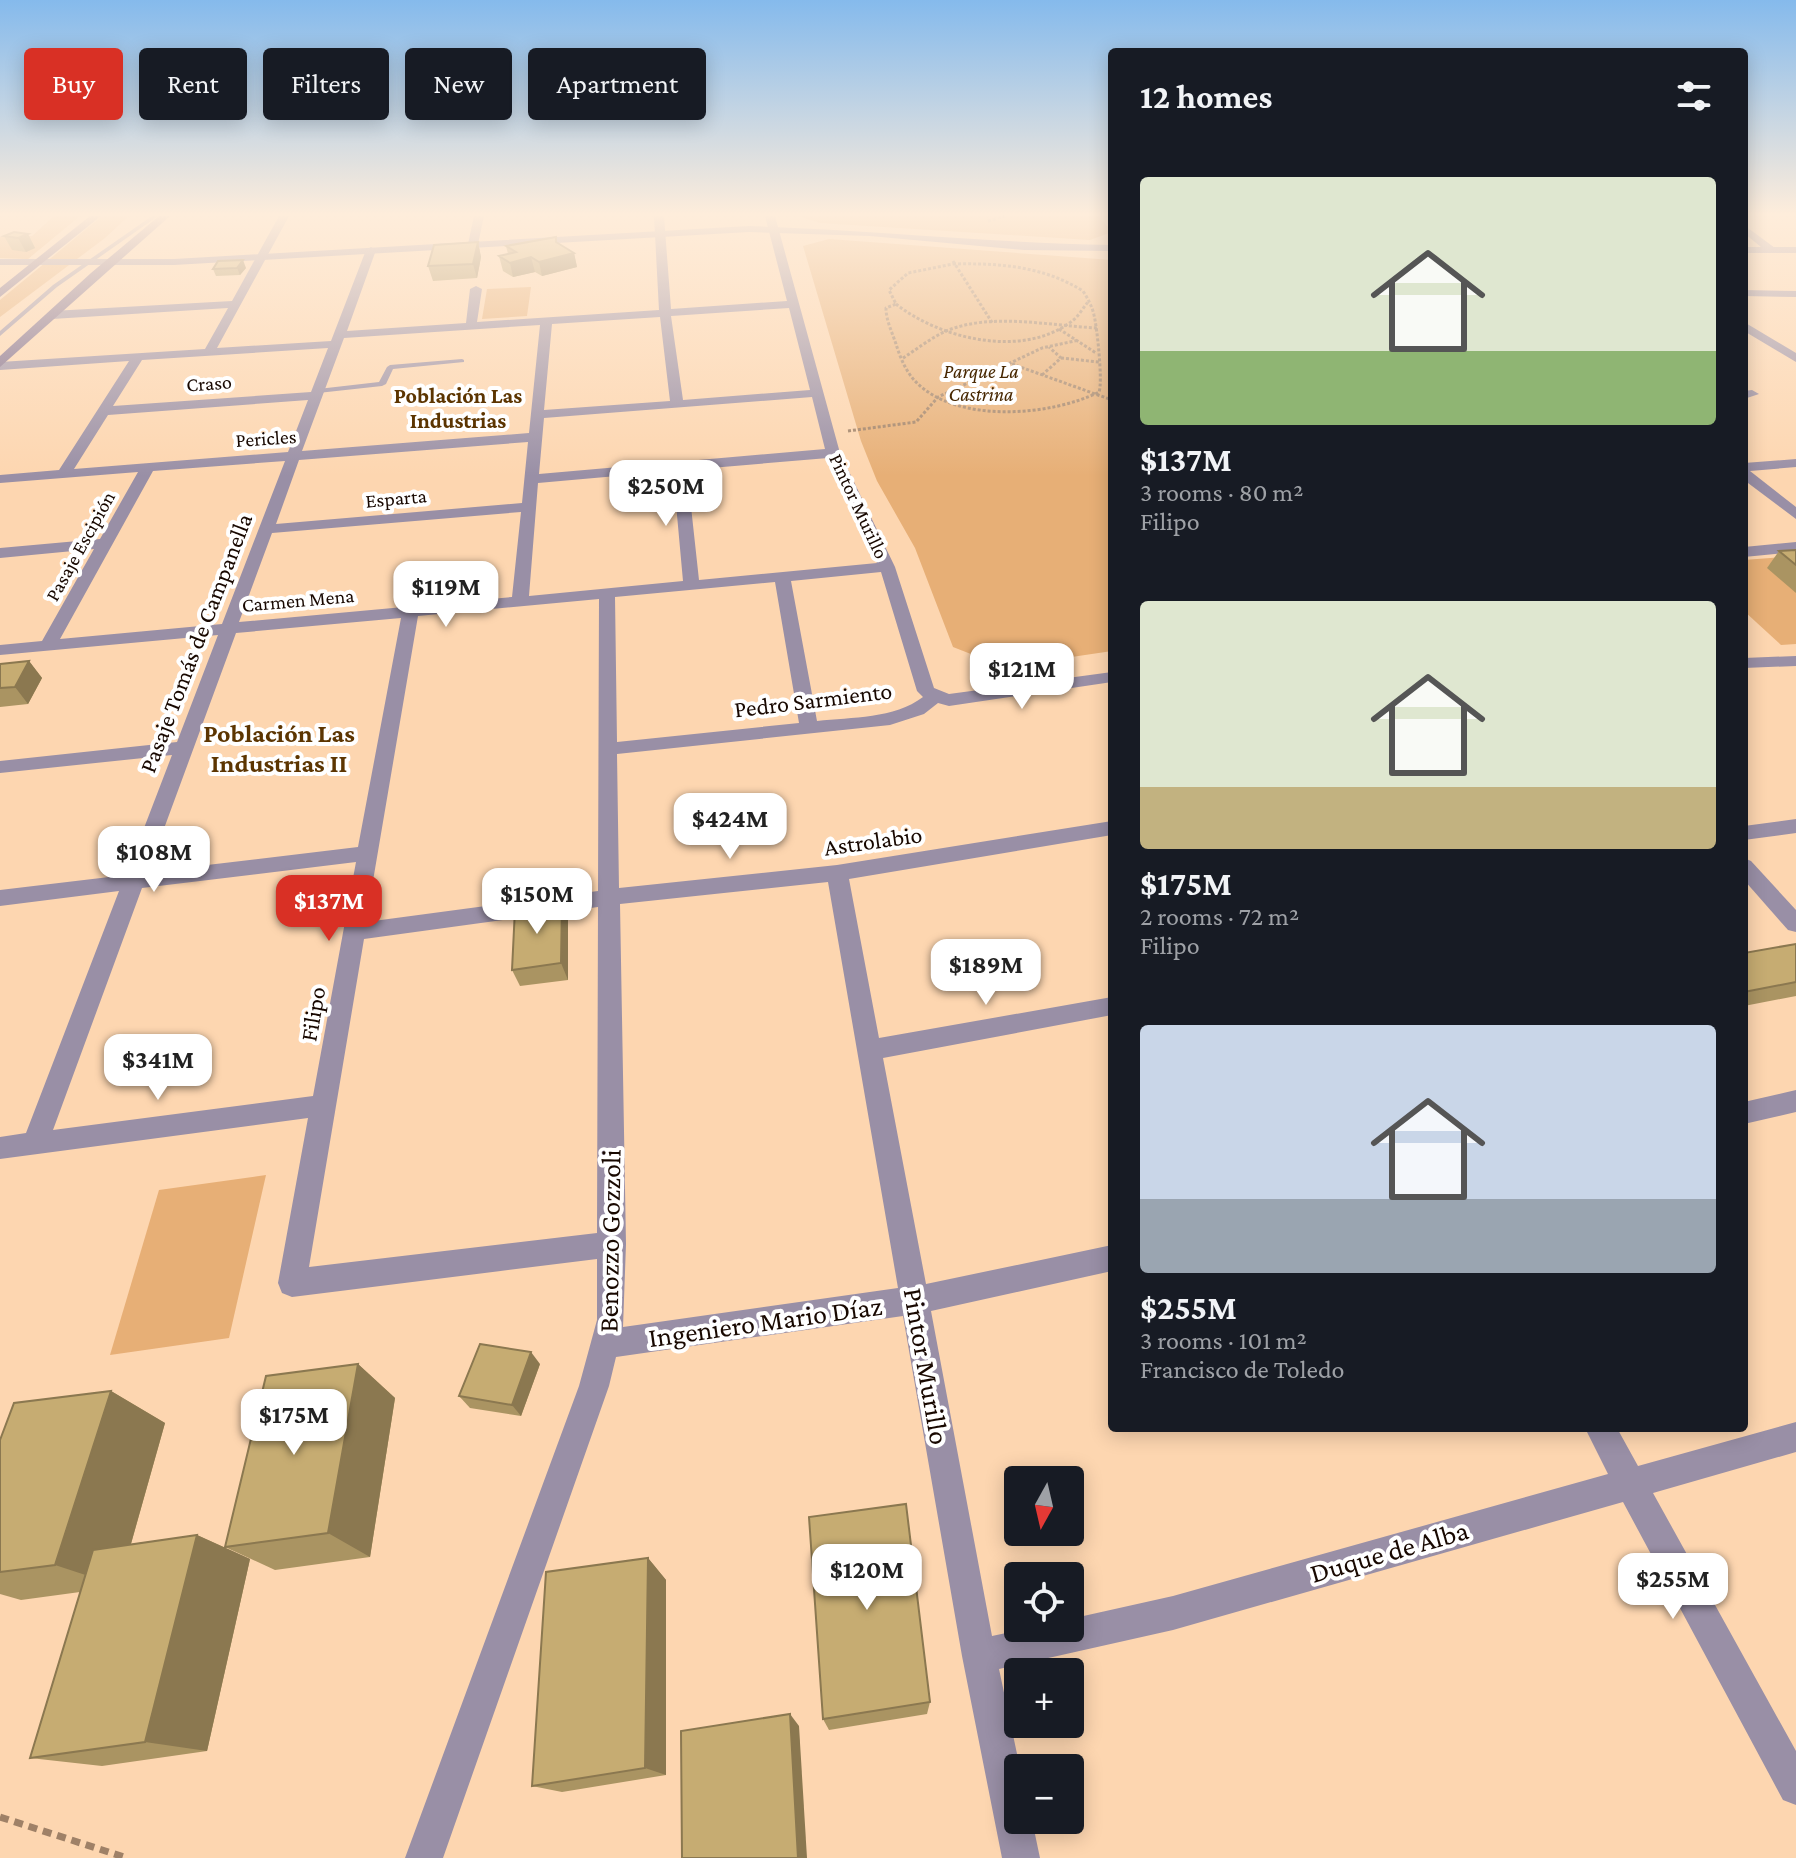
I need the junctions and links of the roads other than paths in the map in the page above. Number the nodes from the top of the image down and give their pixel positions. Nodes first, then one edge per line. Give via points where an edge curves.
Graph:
1 (32, 303) edge
2 (37, 303) edge
3 (65, 303) edge
4 (351, 303) edge
5 (474, 303) edge
6 (664, 303) edge
7 (236, 304) joint
8 (794, 304) joint
9 (665, 313) junction
10 (52, 315) junction
11 (546, 321) junction
12 (471, 326) junction
13 (0, 327) edge
14 (1748, 328) edge
15 (0, 334) edge
16 (337, 339) junction
17 (209, 352) junction
18 (138, 357) junction
19 (1796, 358) edge
20 (462, 361) dead end
21 (0, 365) edge
22 (317, 393) junction
23 (818, 393) junction
24 (677, 404) junction
25 (104, 411) junction
26 (537, 415) junction
27 (535, 437) junction
28 (833, 453) junction
29 (294, 456) junction
30 (1796, 463) edge
31 (680, 466) junction
32 (148, 467) junction
33 (1748, 467) edge
34 (64, 474) junction
35 (1748, 476) edge
36 (0, 479) edge
37 (531, 479) junction
38 (529, 507) junction
39 (1796, 514) edge
40 (266, 529) junction
41 (104, 543) junction
42 (1796, 547) edge
43 (1748, 552) edge
44 (0, 553) edge
45 (887, 567) junction
46 (782, 577) junction
47 (691, 585) junction
48 (607, 593) junction
49 (520, 601) junction
50 (410, 612) junction
51 (229, 628) junction
52 (48, 645) junction
53 (0, 650) edge
54 (1796, 661) edge
55 (1748, 663) edge
56 (1108, 678) edge
57 (935, 697) junction
58 (809, 727) junction
59 (185, 747) junction
60 (609, 749) junction
61 (0, 767) edge
62 (1796, 826) edge
63 (1108, 829) edge
64 (1748, 832) edge
65 (368, 853) junction
66 (837, 873) junction
67 (1748, 875) edge
68 (134, 882) junction
69 (610, 897) junction
70 (0, 898) edge
71 (1796, 924) edge
72 (354, 932) junction
73 (1108, 1007) edge
74 (869, 1050) junction
75 (1796, 1101) edge
76 (323, 1105) junction
77 (1748, 1112) edge
78 (35, 1144) junction
79 (0, 1148) edge
80 (612, 1244) junction
81 (1108, 1259) edge
82 (915, 1300) junction
83 (607, 1344) junction
84 (1602, 1432) edge
85 (1796, 1437) edge
86 (1630, 1482) junction
87 (979, 1656) junction
88 (1796, 1787) edge
89 (424, 1858) edge
90 (1021, 1858) edge

1 - 13 lane
2 - 15 lane
3 - 10 main road
4 - 16 street, Pasaje Tomás de Campanella
5 - 12 street
6 - 9 street
7 - 10 street
7 - 17 street
8 - 9 street
8 - 23 street, Pintor Murillo
9 - 11 street
9 - 24 street
10 - 21 main road
11 - 12 street
11 - 26 street
12 - 16 street
14 - 19 street
16 - 17 street
16 - 22 street, Pasaje Tomás de Campanella
17 - 18 street
18 - 21 street
18 - 25 street
20 - 22 lane via 390,367 382,384
22 - 25 street, Craso
22 - 29 street, Pasaje Tomás de Campanella
23 - 24 street
23 - 28 street, Pintor Murillo
24 - 26 street
25 - 34 street
26 - 27 street
27 - 29 street, Pericles
27 - 37 street
28 - 31 street
28 - 45 street, Pintor Murillo
29 - 32 street, Pericles
29 - 40 street, Pasaje Tomás de Campanella
30 - 33 street
31 - 37 street
31 - 47 street
32 - 34 street, Pericles
32 - 41 street, Pasaje Escipión
34 - 36 street, Pericles
35 - 39 street
37 - 38 street
38 - 40 street, Esparta
38 - 49 street
40 - 51 street, Pasaje Tomás de Campanella
41 - 44 street
41 - 52 street, Pasaje Escipión
42 - 43 street
45 - 46 street, Carmen Mena
45 - 57 street, Pintor Murillo via 924,687
46 - 47 street, Carmen Mena
46 - 58 street
47 - 48 street, Carmen Mena
48 - 49 street, Carmen Mena
48 - 60 street, Benozzo Gozzoli
49 - 50 street, Carmen Mena
50 - 51 street, Carmen Mena
50 - 65 street, Filipo
51 - 52 street, Carmen Mena
51 - 59 street, Pasaje Tomás de Campanella
52 - 53 street, Carmen Mena
54 - 55 street
56 - 57 street, Pedro Sarmiento via 957,699
57 - 58 street, Pedro Sarmiento via 902,716
58 - 60 street, Pedro Sarmiento
59 - 61 street
59 - 68 street, Pasaje Tomás de Campanella
60 - 69 street, Benozzo Gozzoli
62 - 64 street
63 - 66 street, Astrolabio
65 - 68 street
65 - 72 street, Filipo
66 - 69 street, Astrolabio
66 - 74 street, Pintor Murillo
67 - 71 street
68 - 70 street
68 - 78 street, Pasaje Tomás de Campanella
69 - 72 street, Astrolabio
69 - 80 street, Benozzo Gozzoli
72 - 76 street, Filipo
73 - 74 street
74 - 82 street, Pintor Murillo
75 - 77 street
76 - 78 street
76 - 80 street, Filipo via 292,1283
78 - 79 street
80 - 83 street, Benozzo Gozzoli
81 - 82 street, Ingeniero Mario Díaz
82 - 83 street, Ingeniero Mario Díaz
82 - 87 street, Pintor Murillo
83 - 89 street, Benozzo Gozzoli
84 - 86 street
85 - 86 street, Duque de Alba
86 - 87 street, Duque de Alba via 1173,1613
86 - 88 street
87 - 90 street, Pintor Murillo

